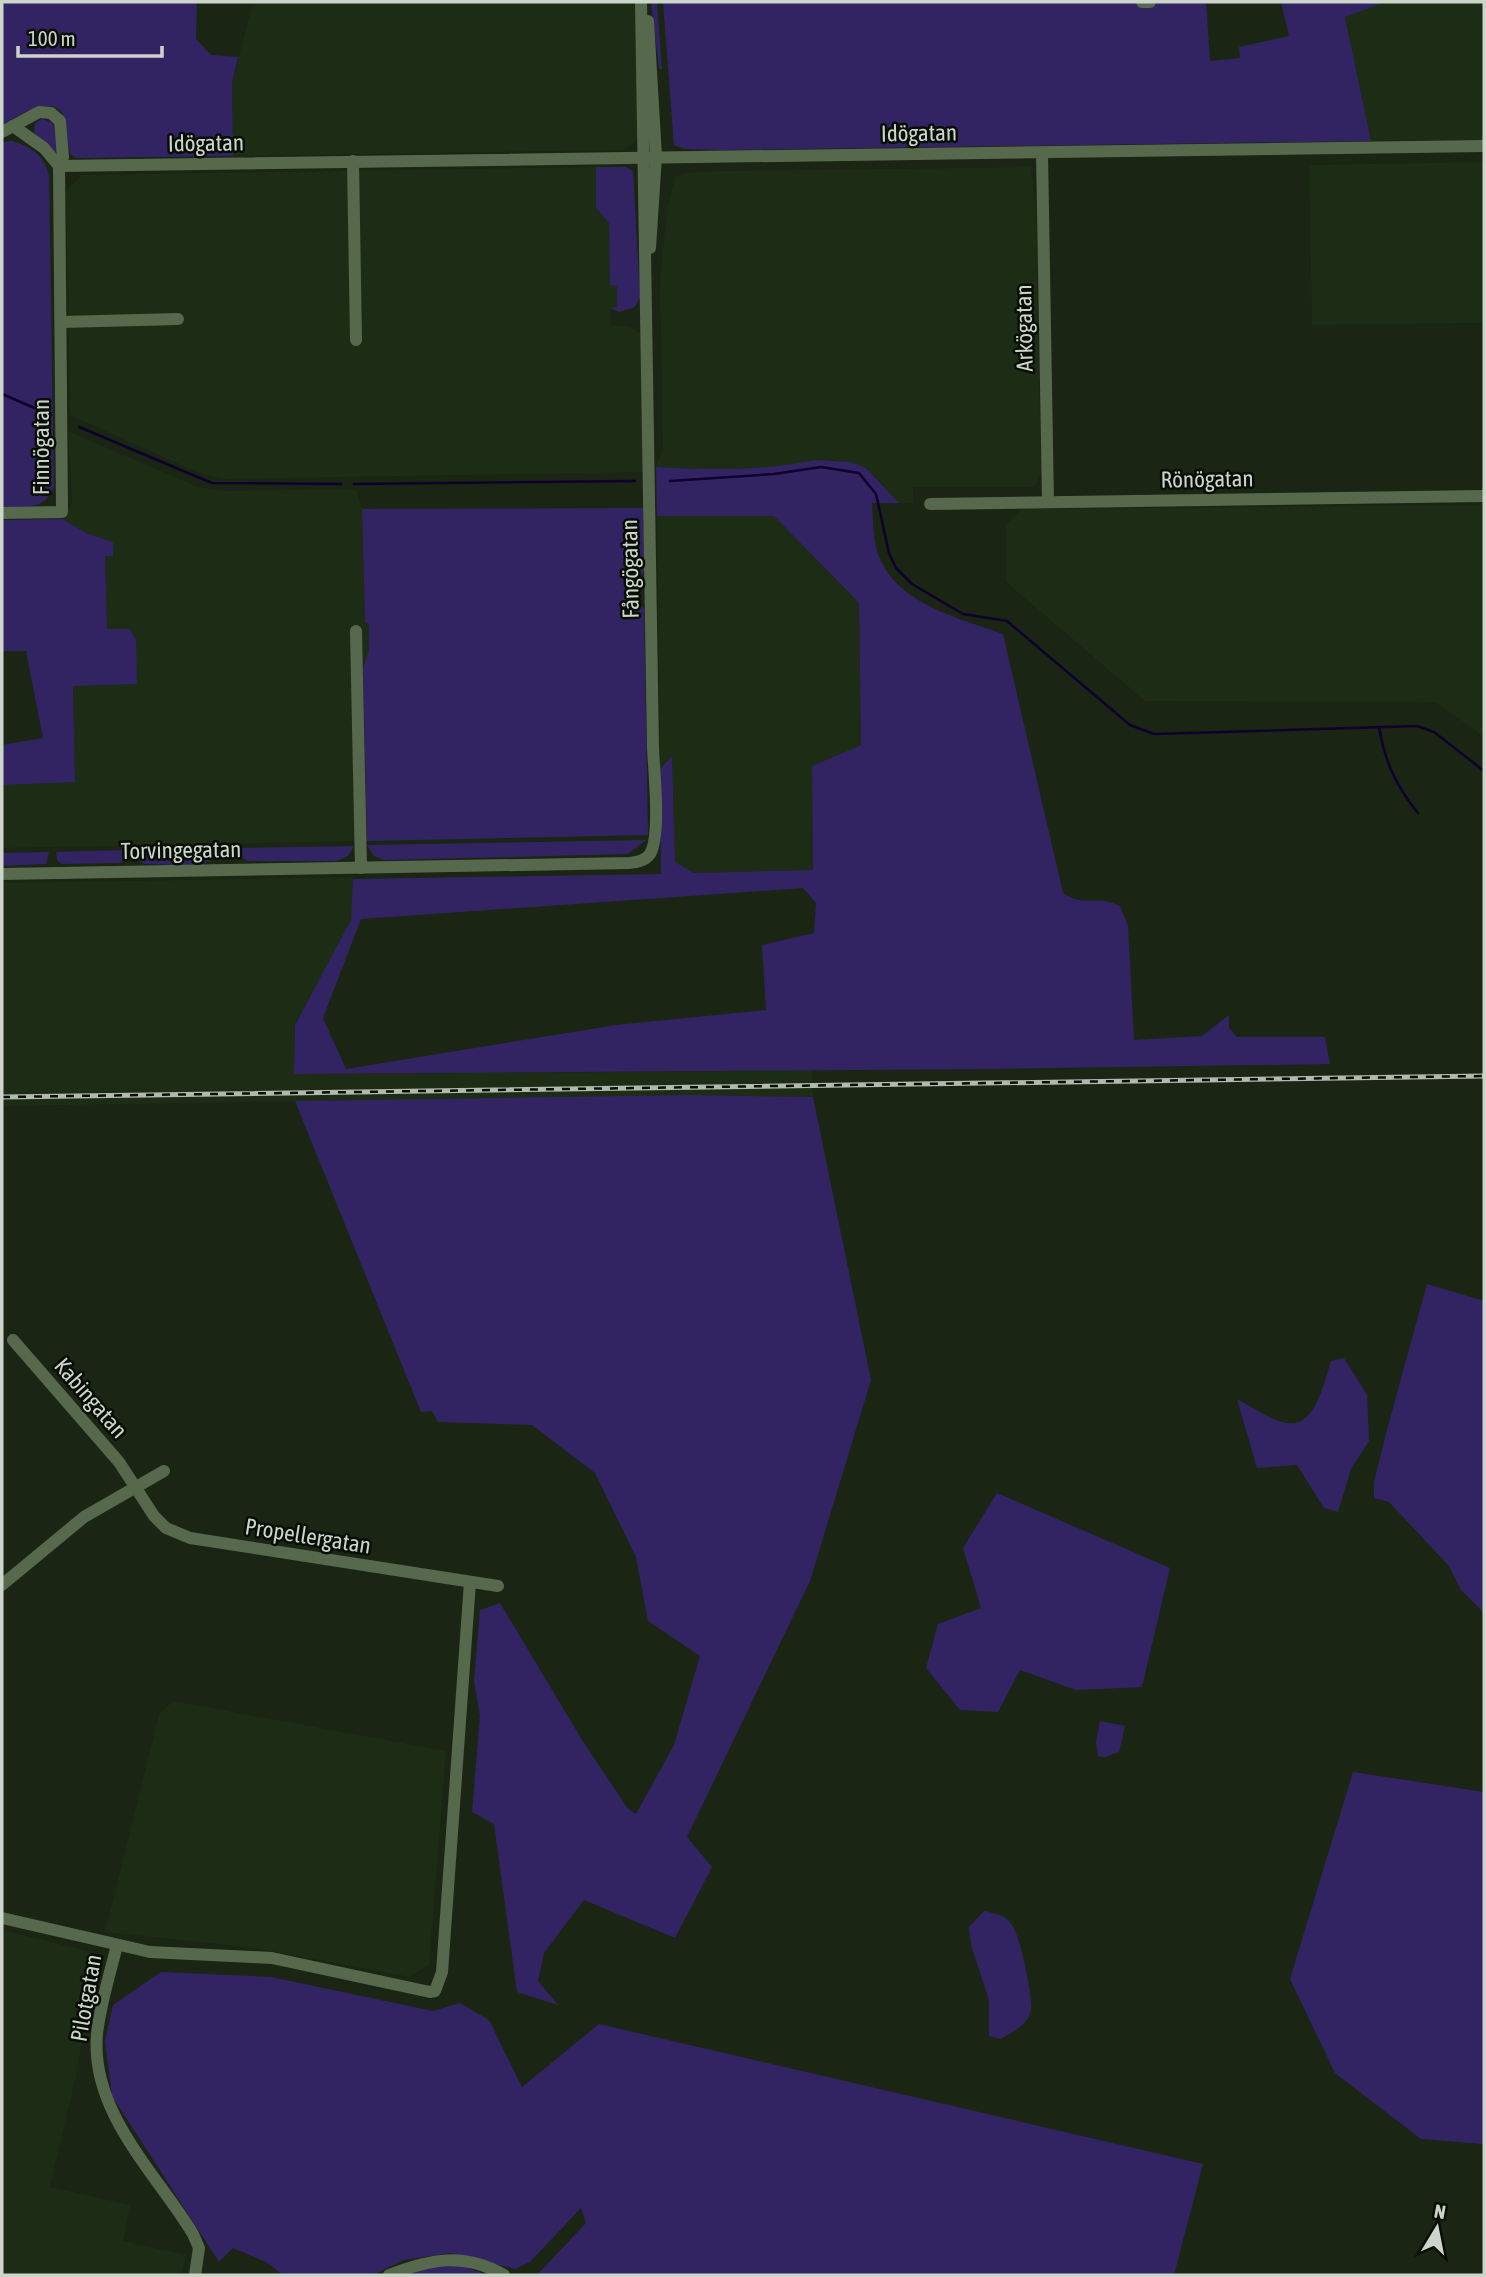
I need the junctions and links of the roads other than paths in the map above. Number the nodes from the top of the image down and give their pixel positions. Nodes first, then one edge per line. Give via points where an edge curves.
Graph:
1 (644, 2) edge
2 (1142, 2) edge
3 (1150, 2) edge
4 (8, 129) edge
5 (1484, 146) edge
6 (1042, 153) junction
7 (649, 157) junction
8 (353, 161) junction
9 (59, 166) junction
10 (178, 319) dead end
11 (61, 322) junction
12 (356, 340) dead end
13 (1484, 496) edge
14 (1048, 502) junction
15 (930, 504) dead end
16 (2, 513) edge
17 (356, 631) dead end
18 (646, 858) joint
19 (361, 868) junction
20 (2, 874) edge
21 (13, 1340) dead end
22 (164, 1471) dead end
23 (134, 1486) junction
24 (470, 1582) junction
25 (2, 1585) edge
26 (498, 1586) dead end
27 (2, 1918) edge
28 (117, 1945) junction
29 (195, 2275) edge
30 (389, 2275) edge
31 (504, 2275) edge

1 - 7 street, Fångögatan
2 - 3 street
4 - 9 street, Finnögatan via 44,148
4 - 9 street, Finnögatan via 39,112 56,116 63,147
5 - 6 street, Idögatan
6 - 7 street, Idögatan
6 - 14 street, Arkögatan
7 - 8 street, Idögatan
7 - 18 street, Fångögatan via 654,838
8 - 9 street, Idögatan
8 - 12 street
9 - 11 street, Finnögatan
10 - 11 street
11 - 16 street, Finnögatan via 62,512
13 - 14 street, Rönögatan
14 - 15 street, Rönögatan
17 - 19 street
18 - 19 street, Torvingegatan via 630,863
19 - 20 street, Torvingegatan
21 - 23 street, Kabingatan via 119,1462
22 - 23 street
23 - 24 street, Propellergatan via 166,1528 190,1538
23 - 25 street via 57,1537
24 - 26 street, Propellergatan
24 - 28 street via 438,1988 430,1993 271,1958 174,1954
27 - 28 street, Pilotgatan
28 - 29 street, Pilotgatan via 97,2035 100,2074 121,2127 193,2234 199,2248
30 - 31 street via 421,2262 444,2259 468,2260

